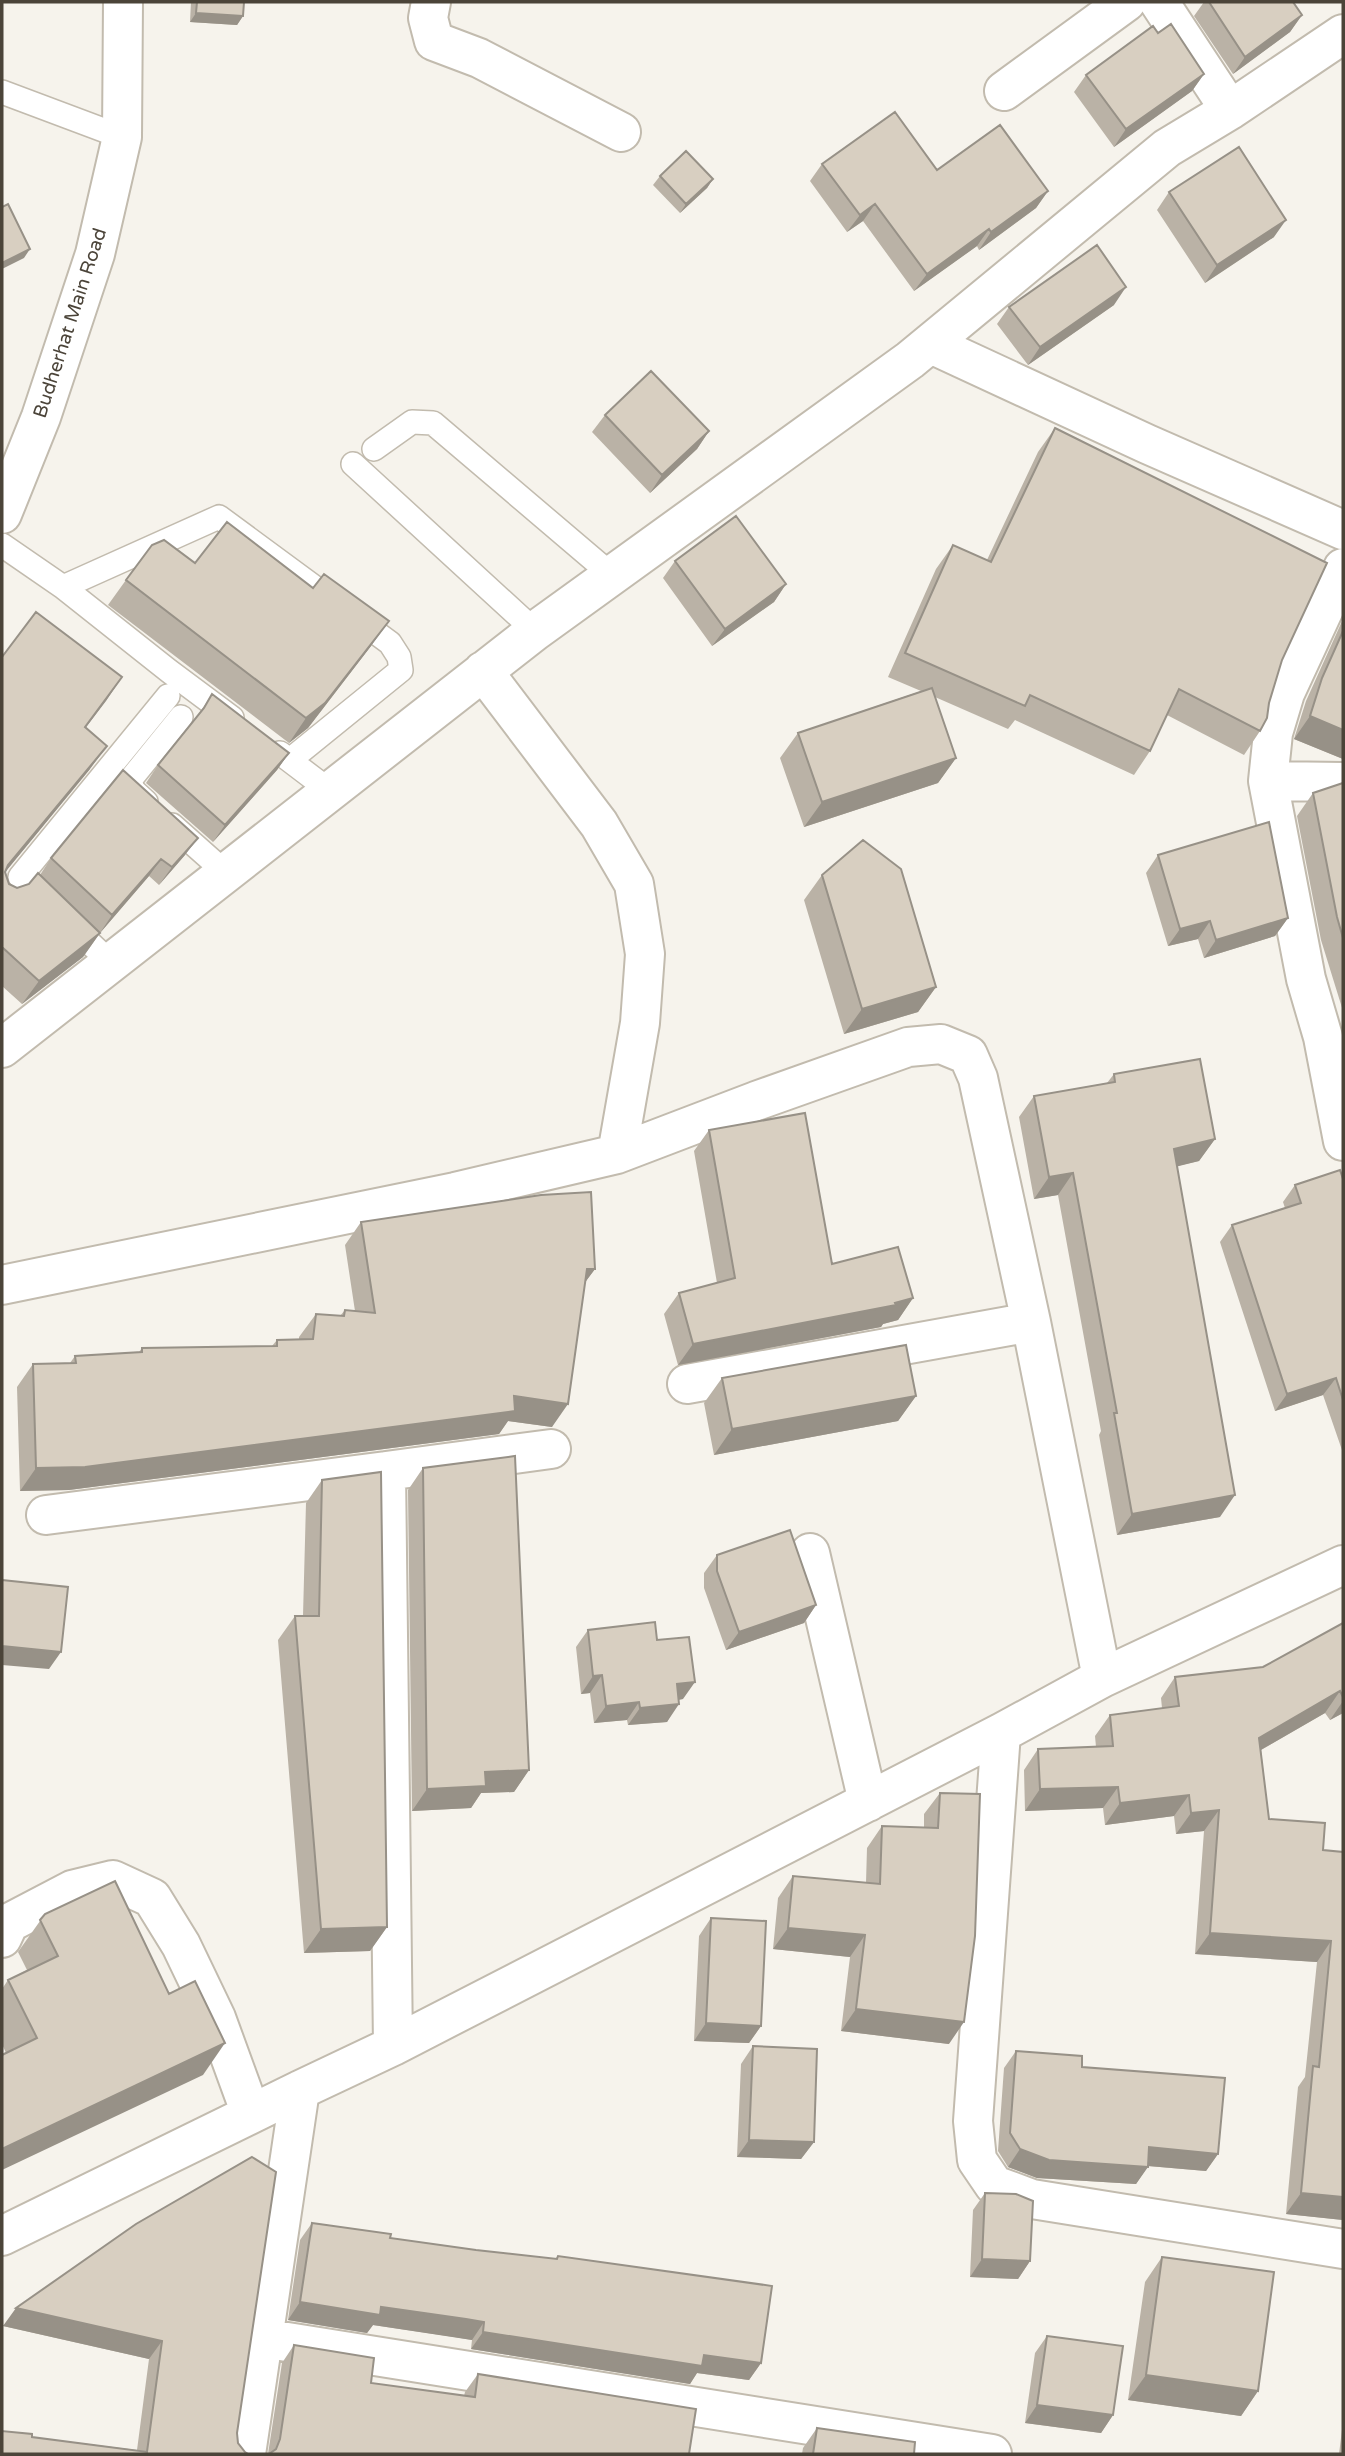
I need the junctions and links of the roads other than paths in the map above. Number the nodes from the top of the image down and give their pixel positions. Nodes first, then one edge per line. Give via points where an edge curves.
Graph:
1 (123, 2) edge
2 (430, 2) edge
3 (1126, 2) edge
4 (1159, 2) edge
5 (1343, 34) edge
6 (1004, 90) dead end
7 (2, 92) edge
8 (1230, 110) junction
9 (621, 132) dead end
10 (122, 137) junction
11 (931, 344) junction
12 (374, 449) dead end
13 (353, 464) dead end
14 (2, 514) edge
15 (1343, 530) edge
16 (2, 545) edge
17 (1343, 568) edge
18 (614, 577) junction
19 (63, 587) junction
20 (536, 631) junction
21 (483, 671) junction
22 (168, 696) dead end
23 (181, 717) dead end
24 (246, 728) edge
25 (268, 744) edge
26 (290, 760) junction
27 (1268, 781) junction
28 (1343, 782) edge
29 (330, 791) junction
30 (226, 873) junction
31 (20, 877) junction
32 (2, 898) edge
33 (111, 963) junction
34 (1333, 1033) edge
35 (2, 1048) edge
36 (1343, 1141) edge
37 (617, 1154) junction
38 (2, 1285) edge
39 (1031, 1322) junction
40 (687, 1384) dead end
41 (551, 1449) dead end
42 (386, 1471) junction
43 (46, 1515) dead end
44 (810, 1553) dead end
45 (1343, 1565) edge
46 (1101, 1678) junction
47 (1001, 1733) junction
48 (868, 1802) junction
49 (2, 1938) edge
50 (393, 2046) junction
51 (300, 2090) junction
52 (251, 2114) junction
53 (2, 2236) edge
54 (1343, 2249) edge
55 (262, 2338) junction
56 (932, 2449) edge
57 (246, 2454) edge
58 (992, 2454) edge

1 - 10 street, Budherhat Main Road
2 - 9 street via 428,18 434,41 479,58
3 - 6 street
4 - 8 street
5 - 8 street
7 - 10 lane
8 - 11 street via 1167,148
10 - 14 street, Budherhat Main Road via 95,254 41,417
11 - 15 street
11 - 18 street
12 - 18 lane via 412,422 433,423
13 - 20 lane
16 - 19 lane
17 - 27 street via 1285,693 1273,733
18 - 20 street
19 - 24 lane
19 - 26 lane via 219,517 390,643 401,670
20 - 21 street
21 - 29 street
21 - 37 street via 599,824 634,884 645,954 640,1023
22 - 31 lane
23 - 30 lane via 130,780 132,790
25 - 26 lane
26 - 29 lane
27 - 28 street
27 - 34 street via 1306,979
29 - 30 street
30 - 33 street
31 - 32 lane
31 - 33 lane
33 - 35 street
34 - 36 street
37 - 38 street
37 - 39 street via 908,1047 940,1044 968,1055 978,1078
39 - 40 street
39 - 46 street
41 - 42 street
42 - 43 street
42 - 50 street
44 - 48 street
45 - 46 street
46 - 47 street
47 - 48 street
47 - 54 street via 973,2121 977,2160 994,2185 1032,2199
48 - 50 street
49 - 52 street via 9,1923 72,1891 113,1880 152,1898 216,2018
50 - 51 street
51 - 52 street
51 - 55 street
52 - 53 street
55 - 56 street
55 - 57 street
56 - 58 street

